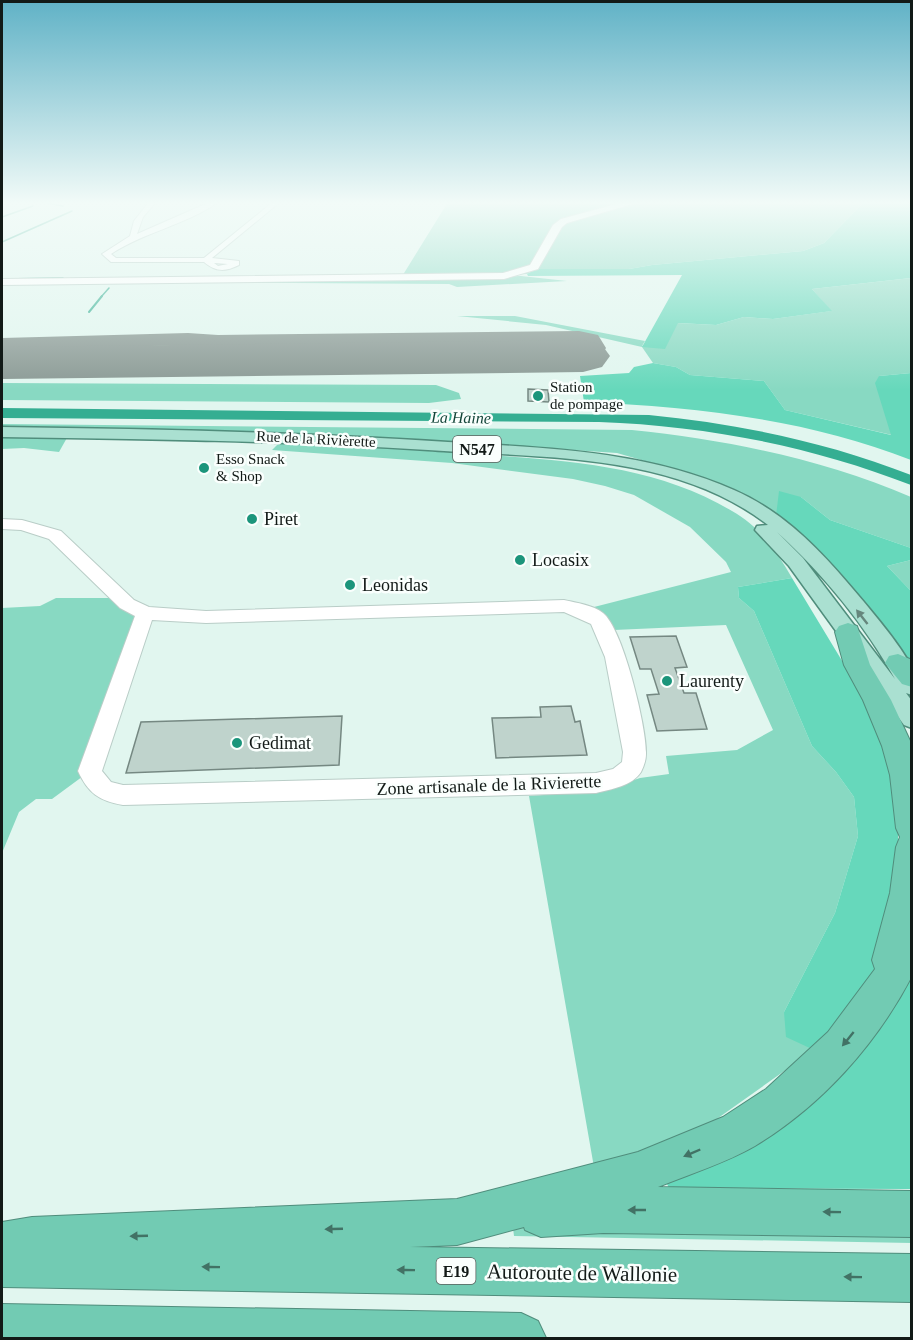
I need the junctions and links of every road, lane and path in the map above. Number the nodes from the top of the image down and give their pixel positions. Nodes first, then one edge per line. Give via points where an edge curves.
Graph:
1 (535, 265) edge
2 (2, 282) edge
3 (2, 432) edge
4 (629, 464) junction
5 (2, 524) edge
6 (146, 613) junction
7 (848, 632) junction
8 (905, 670) edge
9 (912, 687) edge
10 (912, 719) edge
11 (912, 828) edge
12 (912, 847) edge
13 (912, 938) edge
14 (883, 992) junction
15 (912, 1214) edge
16 (457, 1222) junction
17 (2, 1245) edge
18 (2, 1264) edge
19 (912, 1278) edge
20 (2, 1328) edge
21 (521, 1338) edge

1 - 2 street via 504,276 407,280
3 - 4 main road, Rue de la Rivièrette / N547 via 314,438 549,454
4 - 7 main road, N547 via 700,491 760,527 796,562
8 -> 4 main road, N547 via 819,563 784,528 711,486 660,468
5 - 6 street, Zone artisanale de la Rivierette via 22,525 55,535 127,604
6 - 6 street, Zone artisanale de la Rivierette via 206,617 564,606 586,612 600,619 610,639 634,742 634,765 621,776 596,783 107,793 95,783 90,771
7 - 10 main road, N547
7 - 11 highway via 857,664 897,746
8 - 9 main road, N547
12 - 14 highway via 907,893
13 - 14 highway
14 -> 16 highway via 842,1046 813,1076 781,1104 738,1132 638,1174
15 -> 16 highway via 603,1210
16 -> 17 highway via 32,1240
19 -> 18 highway, Autoroute de Wallonie / E19
20 - 21 highway

